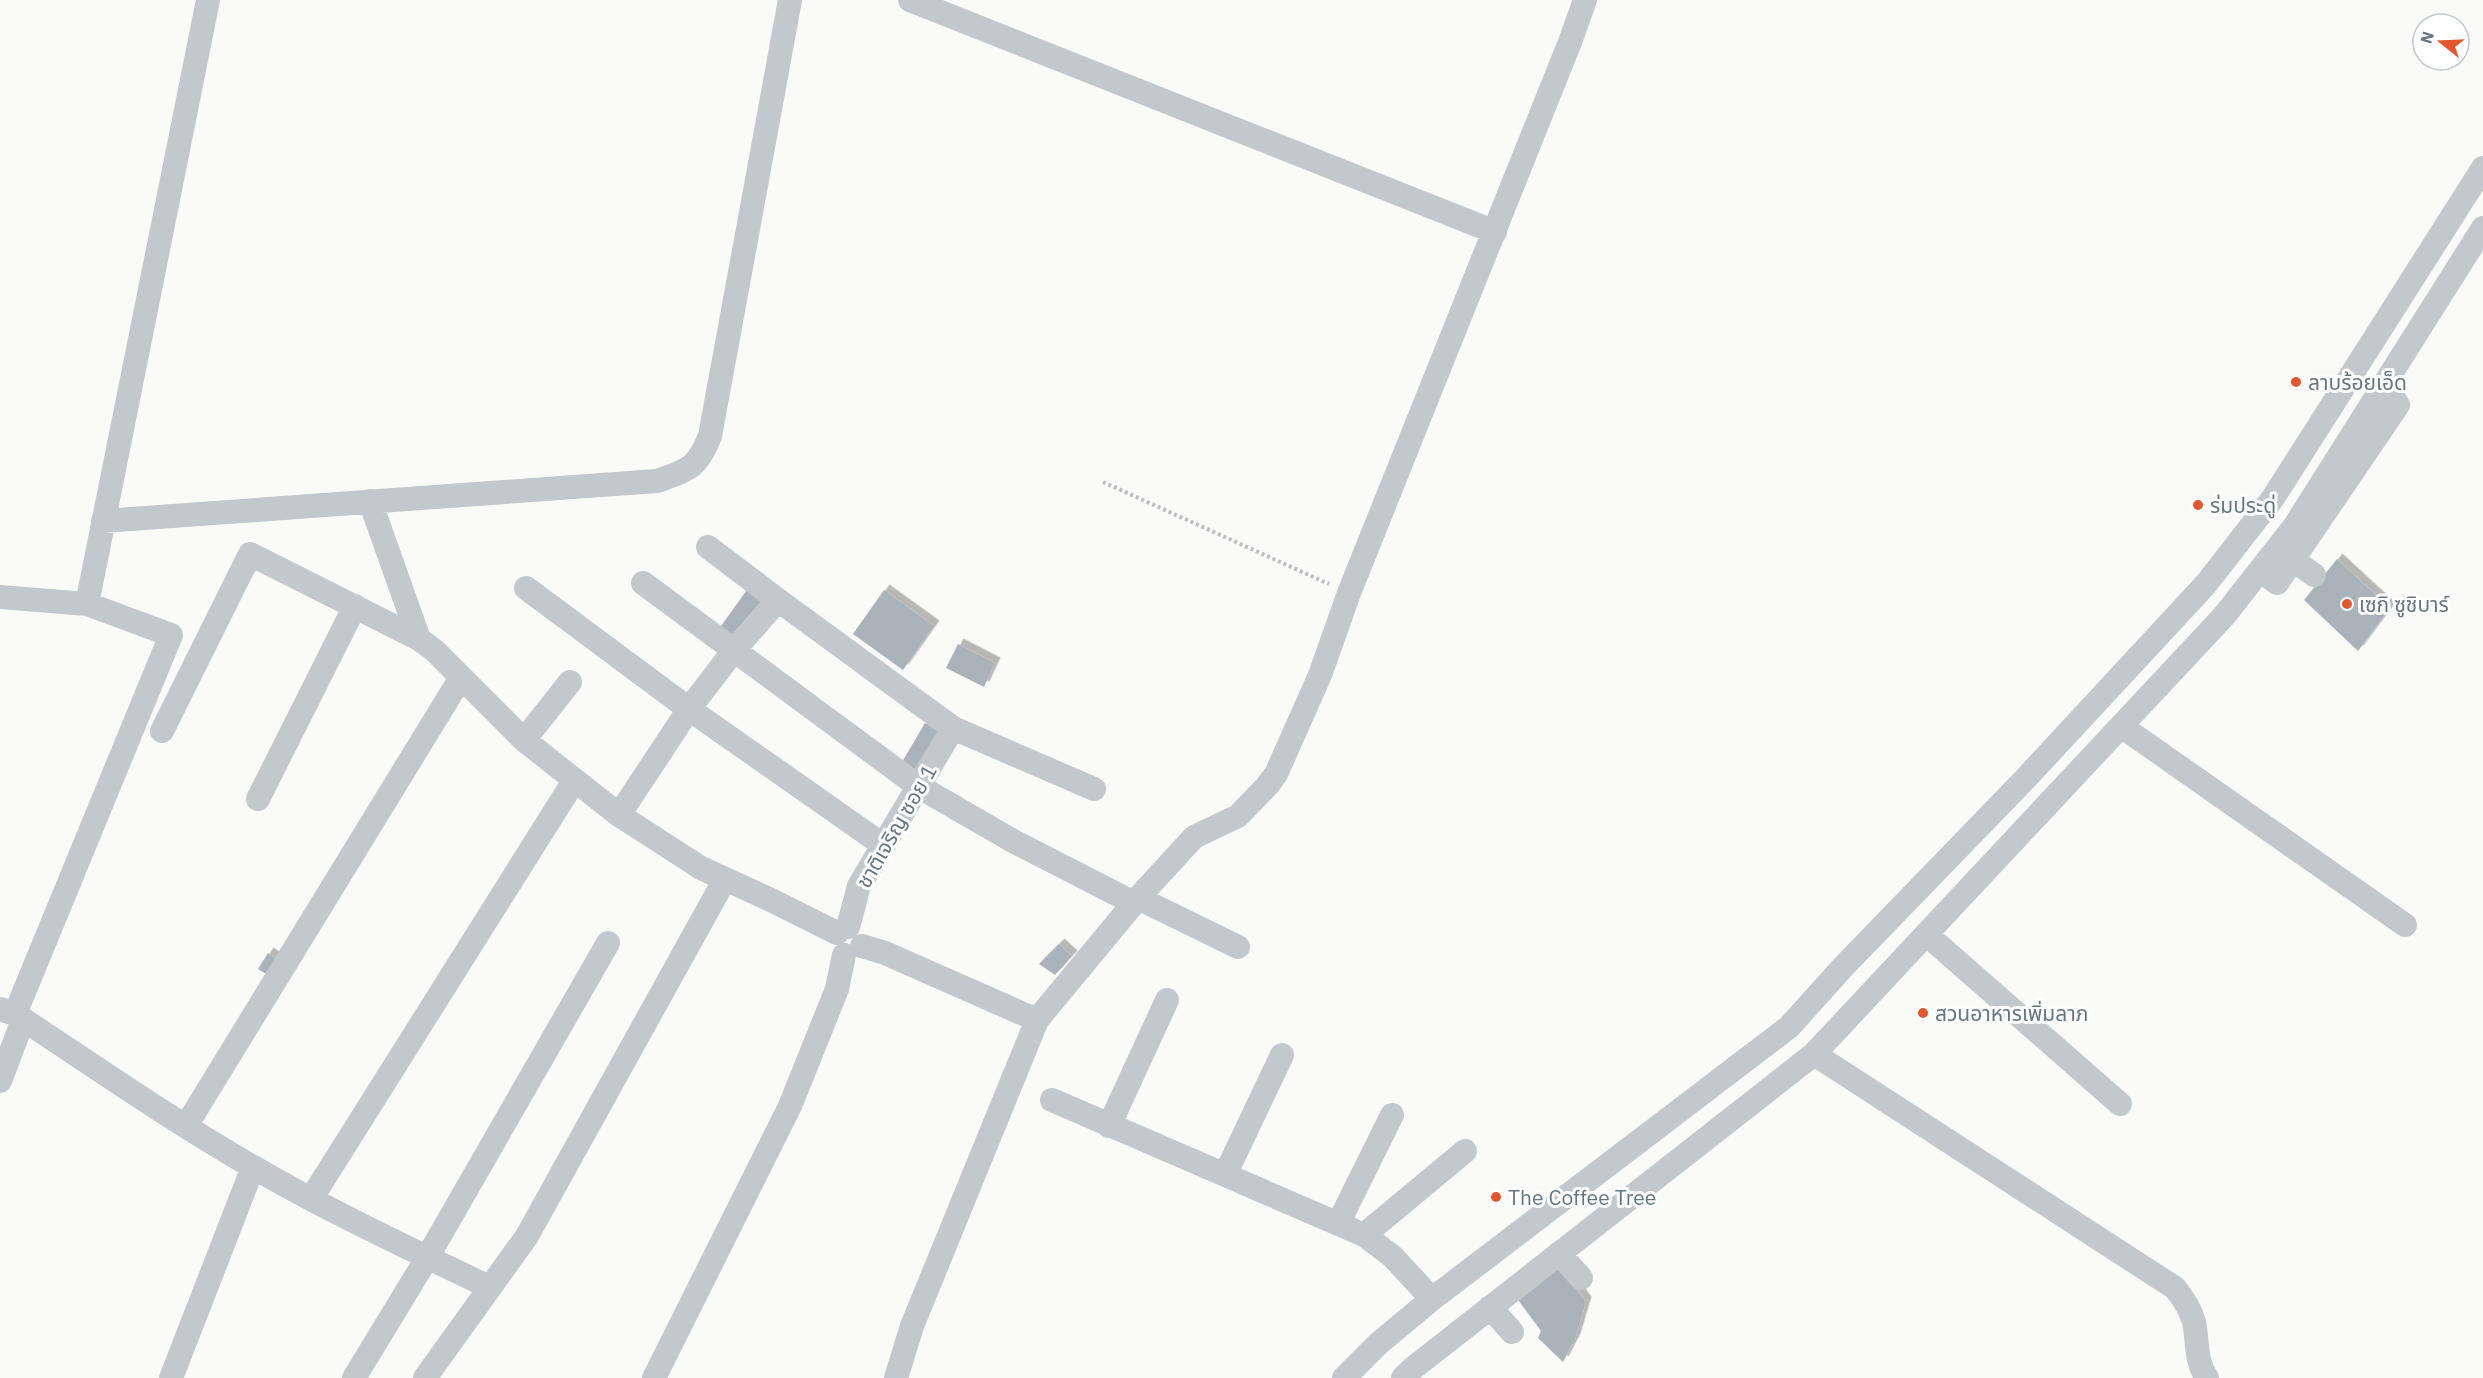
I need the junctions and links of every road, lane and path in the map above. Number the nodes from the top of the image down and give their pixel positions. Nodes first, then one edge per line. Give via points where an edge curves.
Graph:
1 (208, 0) edge
2 (790, 0) edge
3 (910, 0) edge
4 (1585, 0) edge
5 (2483, 168) edge
6 (2483, 228) edge
7 (1495, 232) junction
8 (2385, 384) junction
9 (1103, 482) dead end
10 (370, 501) junction
11 (103, 521) junction
12 (708, 547) dead end
13 (2293, 560) junction
14 (2260, 570) junction
15 (2314, 575) dead end
16 (643, 583) dead end
17 (526, 588) dead end
18 (1349, 593) junction
19 (0, 597) edge
20 (778, 600) junction
21 (87, 604) junction
22 (355, 606) junction
23 (419, 639) junction
24 (735, 649) junction
25 (460, 679) junction
26 (570, 682) dead end
27 (689, 709) junction
28 (2121, 726) junction
29 (953, 728) junction
30 (162, 731) dead end
31 (524, 741) junction
32 (574, 781) junction
33 (918, 786) junction
34 (1094, 789) dead end
35 (258, 799) dead end
36 (619, 815) junction
37 (883, 845) junction
38 (725, 879) junction
39 (1922, 886) junction
40 (1136, 901) junction
41 (1948, 911) junction
42 (2405, 925) dead end
43 (1926, 934) junction
44 (848, 940) junction
45 (608, 943) dead end
46 (1238, 947) dead end
47 (1167, 1000) dead end
48 (13, 1014) edge
49 (1037, 1020) junction
50 (1814, 1054) junction
51 (1281, 1055) dead end
52 (0, 1081) edge
53 (1052, 1100) dead end
54 (2120, 1104) dead end
55 (1392, 1115) dead end
56 (186, 1126) junction
57 (1109, 1126) junction
58 (1465, 1151) dead end
59 (253, 1167) junction
60 (1225, 1175) junction
61 (311, 1199) junction
62 (1338, 1224) junction
63 (1364, 1235) junction
64 (1559, 1253) junction
65 (427, 1257) junction
66 (1581, 1278) dead end
67 (489, 1287) junction
68 (1432, 1299) junction
69 (1490, 1307) junction
70 (1512, 1332) dead end
71 (171, 1378) edge
72 (354, 1378) edge
73 (425, 1378) edge
74 (654, 1378) edge
75 (896, 1378) edge
76 (1344, 1378) edge
77 (1403, 1378) edge
78 (2207, 1378) edge

1 - 11 street
2 - 10 street via 710,436 701,458 685,471 657,482
3 - 7 street
4 - 7 street
5 - 39 street via 2273,498 2213,576
6 - 8 street
7 - 18 street
8 - 13 street via 2398,405
8 - 14 street via 2294,527
9 - 18 path
10 - 11 street
10 - 23 street
11 - 21 street
12 - 20 street
13 - 14 street via 2277,583
13 - 15 street
14 - 28 street via 2224,616
16 - 24 street
17 - 27 street
18 - 40 street via 1320,675 1276,774 1238,816 1194,837
19 - 21 street
20 - 24 street
20 - 29 street
21 - 48 street via 171,635
22 - 23 street
22 - 30 street via 250,555
22 - 35 street
23 - 25 street
24 - 27 street
24 - 33 street
25 - 31 street
25 - 56 street
26 - 31 street
27 - 36 street
27 - 37 street
28 - 41 street
28 - 42 street
29 - 33 street, ชาติเจริญ ซอย 1
29 - 34 street
31 - 32 street
32 - 36 street
32 - 61 street
33 - 37 street, ชาติเจริญ ซอย 1
33 - 40 street via 1013,841
36 - 38 street via 684,859
37 - 44 street, ชาติเจริญ ซอย 1 via 859,886
38 - 44 street
38 - 67 street via 527,1236
39 - 41 street
39 - 68 street via 1789,1027
40 - 46 street
40 - 49 street
41 - 43 street
43 - 50 street
43 - 54 street
44 - 49 street via 885,952
44 - 74 street, ชาติเจริญ ซอย 1 via 833,1000 790,1106
45 - 65 street
47 - 57 street
48 - 52 street
48 - 56 street
49 - 75 street via 912,1326
50 - 64 street
50 - 78 street via 2175,1288 2190,1312
51 - 60 street
53 - 57 street
55 - 62 street
56 - 59 street
57 - 60 street
58 - 63 street
59 - 61 street
59 - 71 street
60 - 62 street
61 - 65 street
62 - 63 street
63 - 68 street via 1392,1256
64 - 66 street
64 - 69 street
65 - 67 street
65 - 72 street
67 - 73 street
68 - 76 street
69 - 70 street
69 - 77 street

